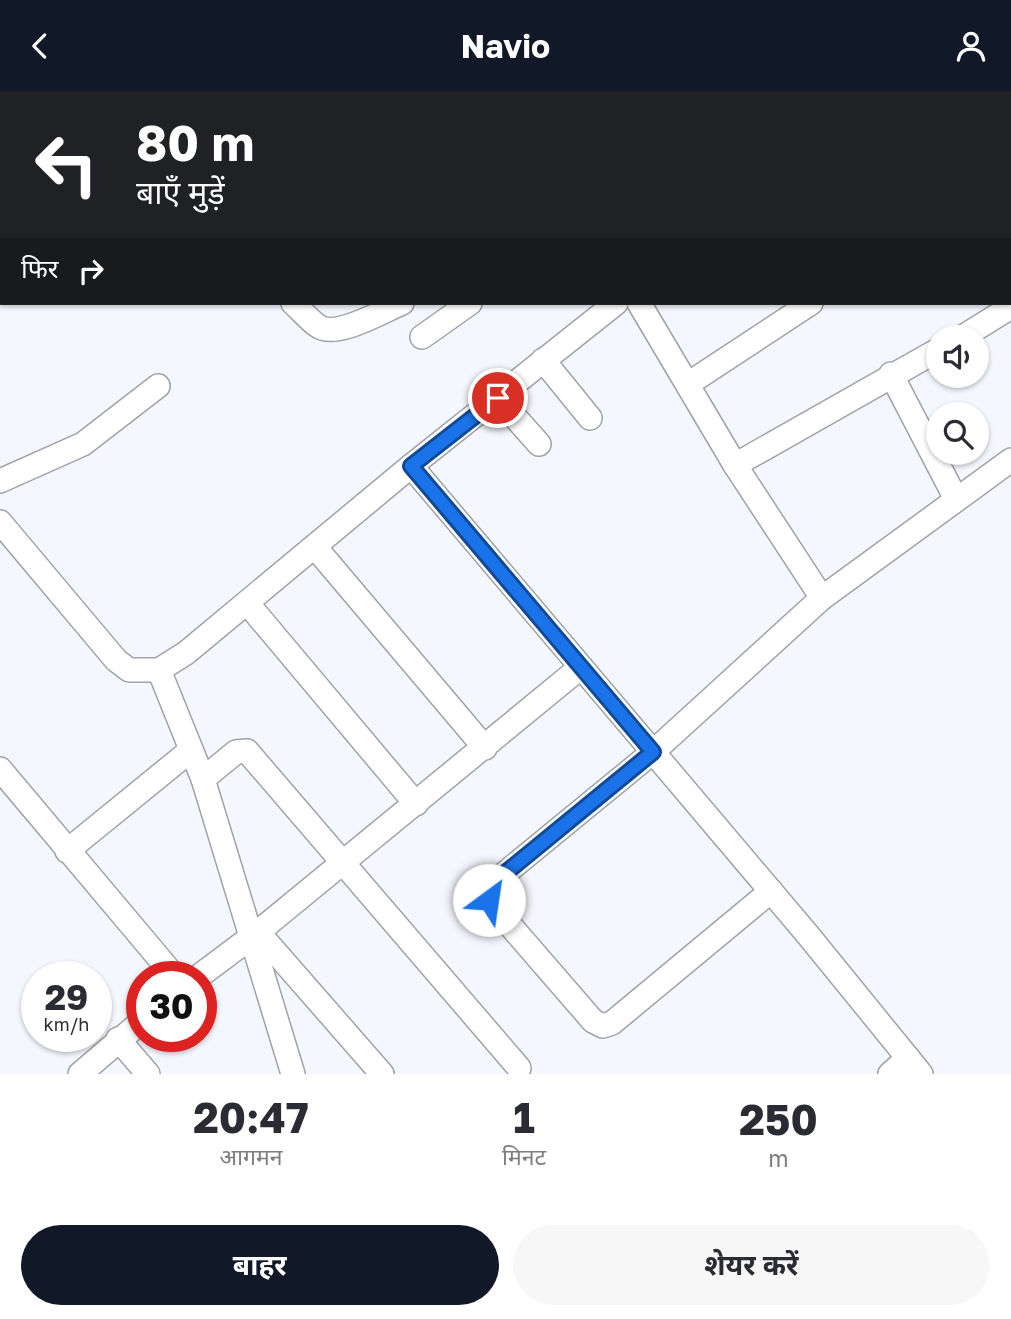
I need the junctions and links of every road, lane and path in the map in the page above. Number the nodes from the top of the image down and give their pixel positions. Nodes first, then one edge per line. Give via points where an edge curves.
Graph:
1 (295, 305) edge
2 (397, 305) edge
3 (467, 305) edge
4 (613, 305) edge
5 (640, 305) edge
6 (808, 305) edge
7 (1011, 307) edge
8 (982, 325) edge
9 (422, 337) dead end
10 (926, 356) edge
11 (543, 360) junction
12 (891, 375) junction
13 (688, 384) junction
14 (158, 386) dead end
15 (498, 398) junction
16 (590, 418) dead end
17 (539, 444) dead end
18 (1011, 460) edge
19 (735, 464) junction
20 (411, 466) junction
21 (0, 481) edge
22 (956, 499) junction
23 (2, 530) edge
24 (316, 547) junction
25 (822, 598) junction
26 (248, 604) junction
27 (581, 667) junction
28 (159, 670) junction
29 (485, 748) junction
30 (191, 750) junction
31 (653, 752) junction
32 (0, 769) edge
33 (202, 779) junction
34 (416, 804) junction
35 (68, 852) junction
36 (341, 862) junction
37 (771, 891) junction
38 (255, 935) junction
39 (161, 961) edge
40 (217, 963) edge
41 (126, 1033) edge
42 (118, 1039) junction
43 (519, 1068) dead end
44 (917, 1070) edge
45 (288, 1071) edge
46 (80, 1074) edge
47 (148, 1074) edge
48 (382, 1074) edge
49 (890, 1074) edge

1 - 2 street via 327,331
3 - 9 street
4 - 11 street
5 - 13 street
6 - 13 street
7 - 8 street
10 - 12 street
11 - 15 street
11 - 16 street
12 - 19 street
12 - 22 street
13 - 19 street
14 - 21 street via 83,444
15 - 17 street
15 - 20 street
18 - 22 street
19 - 25 street
20 - 24 street
20 - 27 street
22 - 25 street
23 - 28 street via 116,660 129,670
24 - 26 street
24 - 29 street
25 - 31 street
26 - 28 street
26 - 34 street
27 - 29 street
27 - 31 street
28 - 30 street
29 - 34 street
30 - 33 street
30 - 35 street
31 - 37 street
31 - 37 street via 492,884 489,900 496,909 593,1021 603,1026
32 - 35 street
33 - 36 street via 236,751 247,751
33 - 38 street
34 - 36 street
35 - 39 street
36 - 38 street
36 - 43 street
37 - 44 street
38 - 40 street
38 - 45 street
38 - 48 street
41 - 42 street
42 - 46 street
42 - 47 street
44 - 49 street

